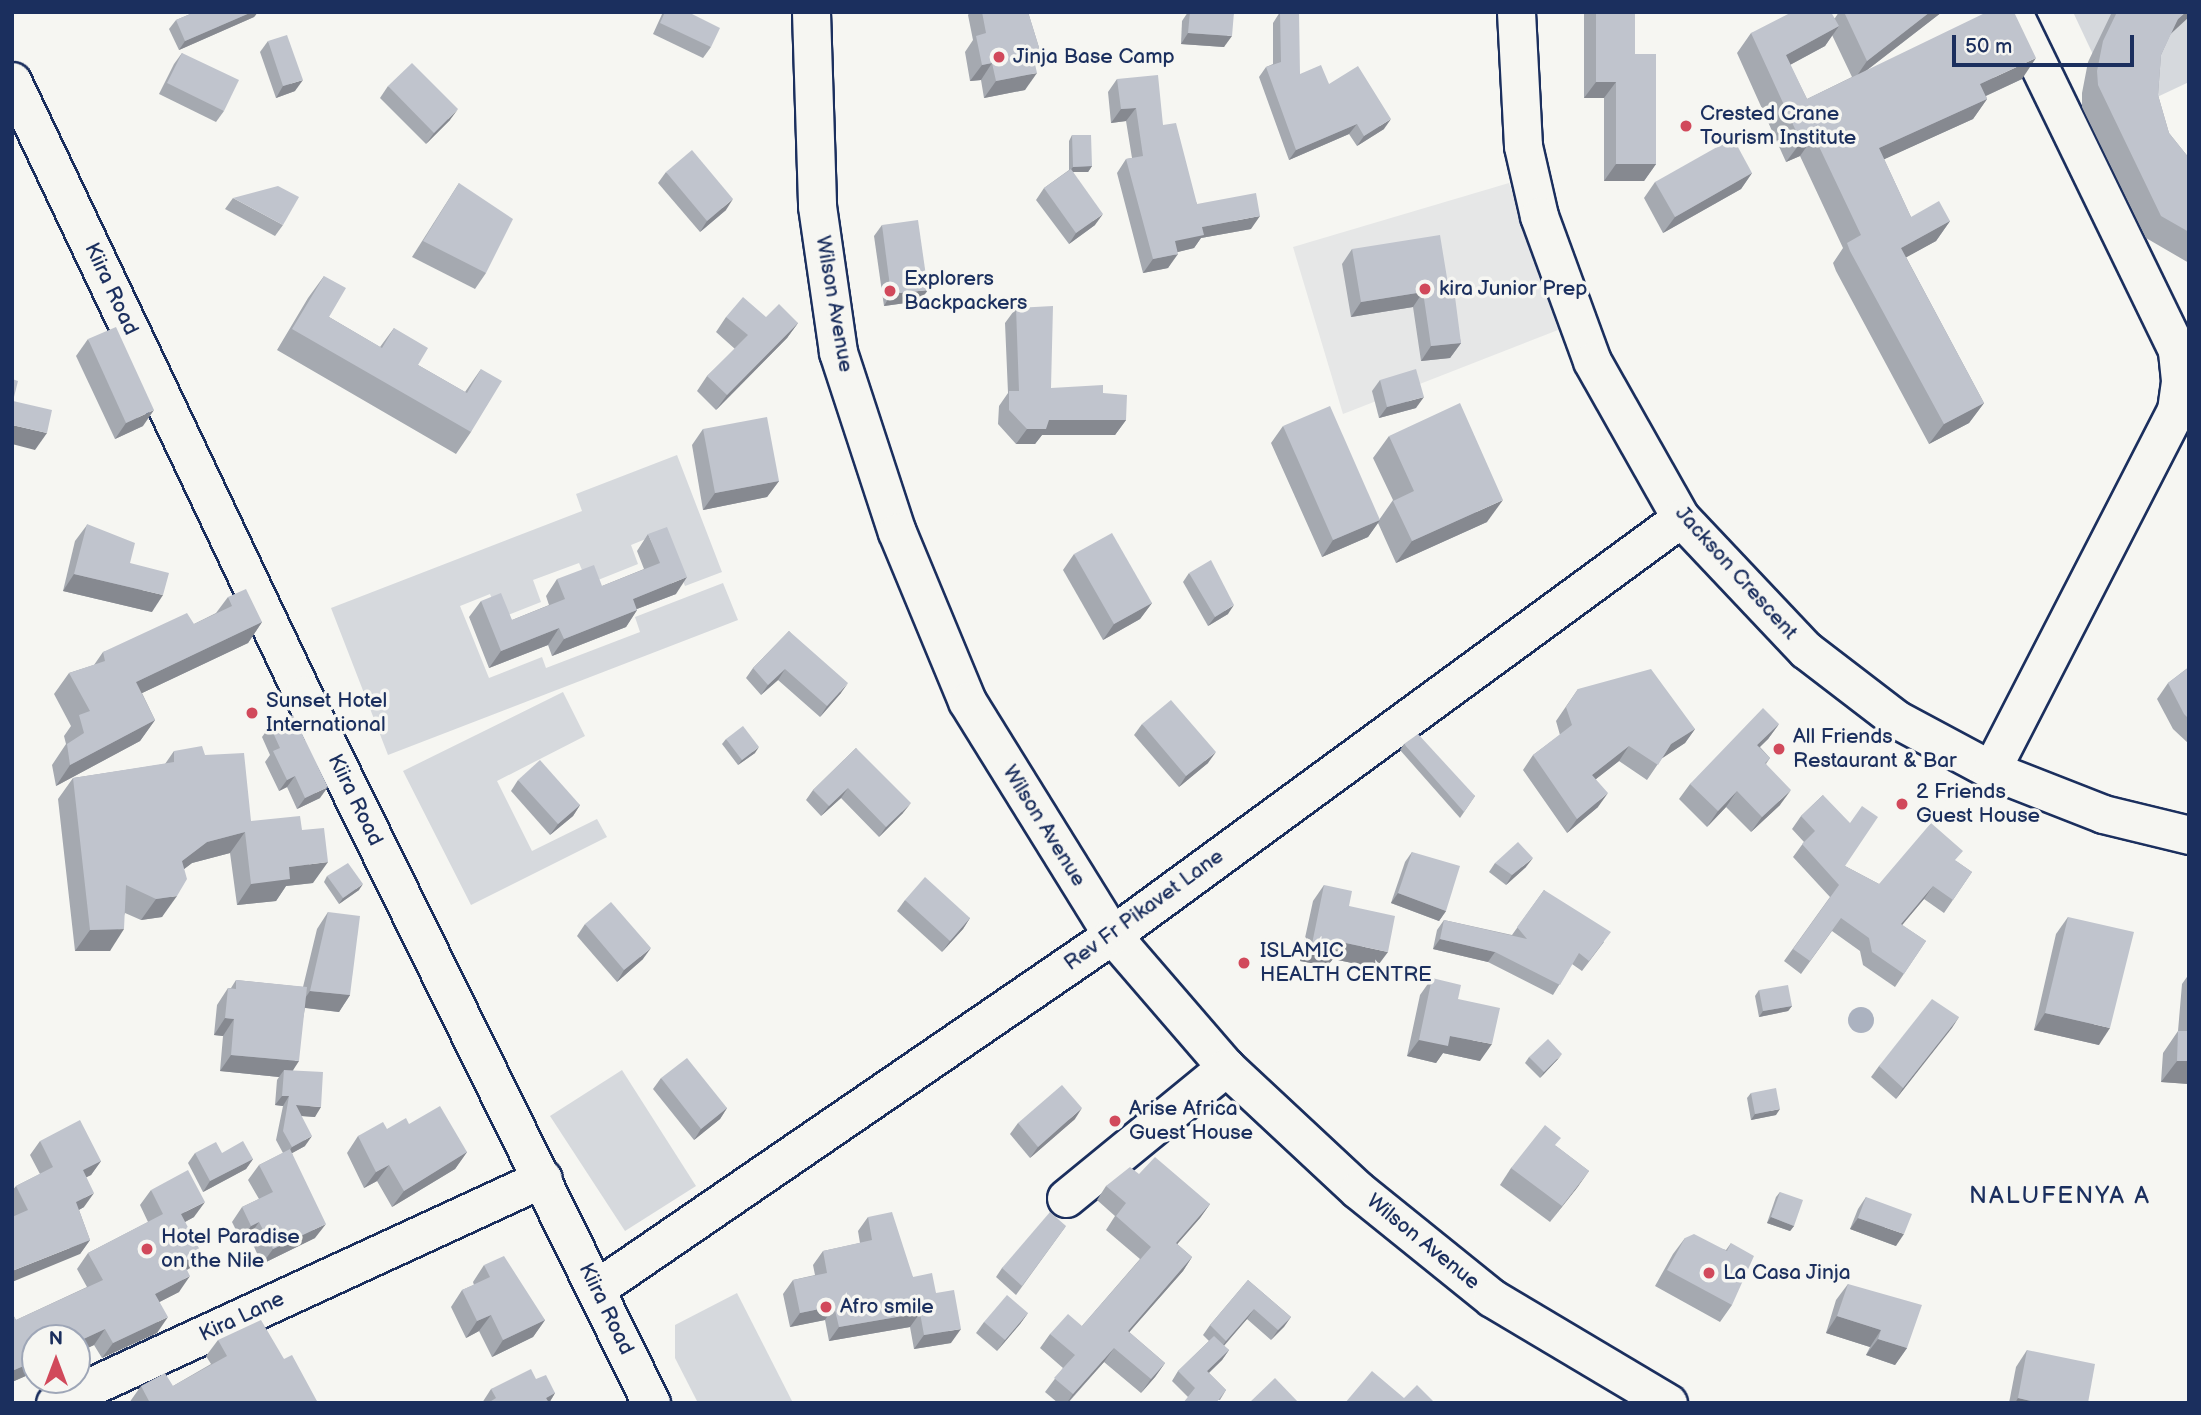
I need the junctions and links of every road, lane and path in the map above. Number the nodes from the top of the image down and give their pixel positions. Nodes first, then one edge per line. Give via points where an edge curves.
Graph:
1 (811, 12) edge
2 (1516, 12) edge
3 (2012, 12) edge
4 (12, 81) edge
5 (1681, 518) junction
6 (1991, 770) junction
7 (2189, 835) edge
8 (1112, 935) junction
9 (1226, 1067) junction
10 (543, 1178) junction
11 (1066, 1198) dead end
12 (597, 1287) junction
13 (55, 1403) edge
14 (651, 1403) edge
15 (1668, 1403) edge

1 - 8 street, Wilson Avenue via 817,206 842,365 897,532 967,701
2 - 5 street, Jackson Crescent via 1523,146 1539,216 1592,361
3 - 6 street via 2177,349 2180,380 2176,410
4 - 10 street, Kiira Road via 303,695
5 - 6 street, Jackson Crescent via 1805,650 1896,719
5 - 8 street, Rev Fr Pikavet Lane
6 - 7 street, Jackson Crescent via 2103,814
8 - 9 street, Wilson Avenue
8 - 12 street, Rev Fr Pikavet Lane
9 - 11 street
9 - 15 street, Wilson Avenue via 1358,1190 1492,1298
10 - 12 street, Kiira Road
10 - 13 street, Kira Lane
12 - 14 street, Kiira Road

